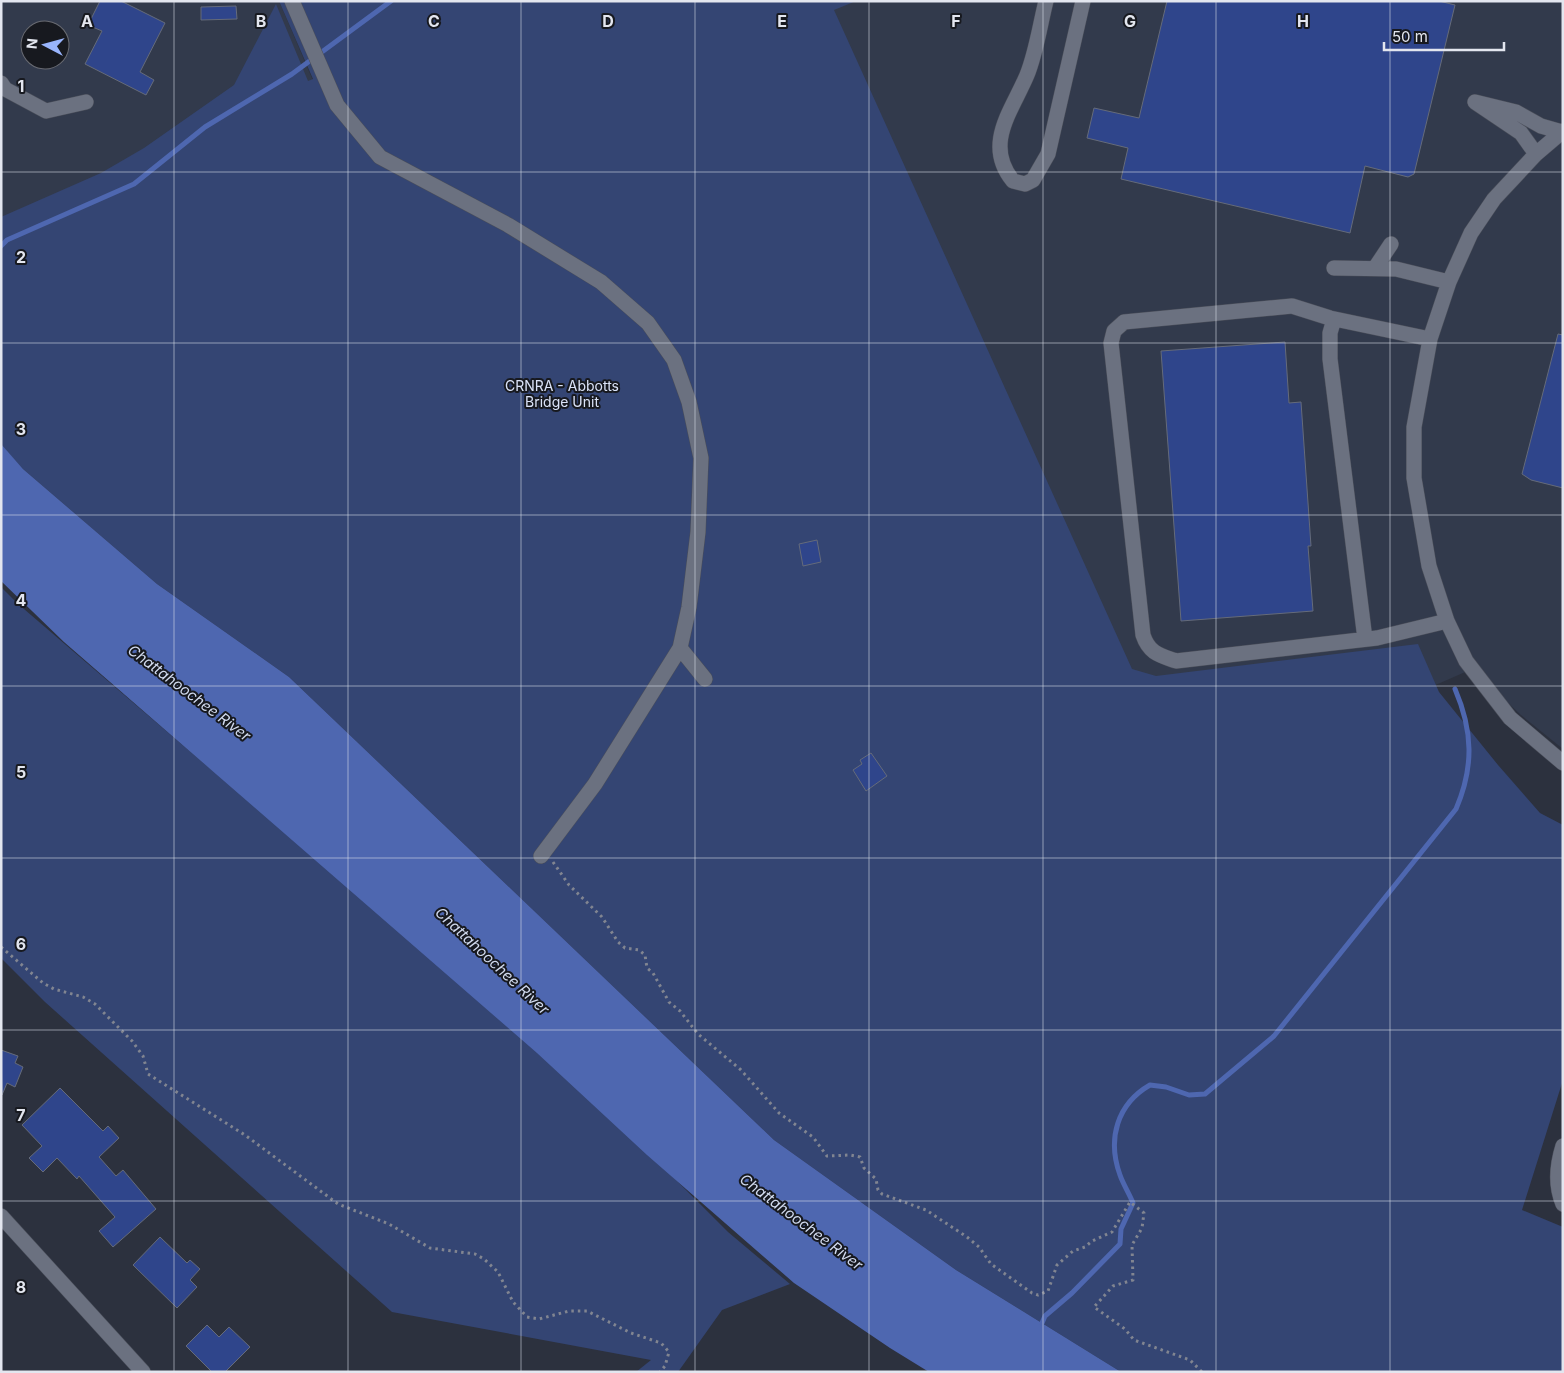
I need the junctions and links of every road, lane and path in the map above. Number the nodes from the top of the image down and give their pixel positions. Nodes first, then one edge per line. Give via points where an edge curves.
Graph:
1 (292, 1) edge
2 (1046, 1) edge
3 (1082, 1) edge
4 (1, 84) edge
5 (86, 102) dead end
6 (1562, 132) edge
7 (1536, 154) junction
8 (1391, 244) dead end
9 (1334, 268) dead end
10 (1375, 268) junction
11 (1449, 282) junction
12 (1334, 319) junction
13 (1430, 339) junction
14 (1447, 621) junction
15 (1365, 639) junction
16 (680, 648) junction
17 (705, 679) dead end
18 (1563, 763) edge
19 (554, 838) junction
20 (541, 856) dead end
21 (1, 947) edge
22 (1563, 1146) edge
23 (1563, 1204) edge
24 (1, 1216) edge
25 (143, 1372) edge
26 (660, 1372) edge
27 (1202, 1372) edge

1 - 16 street via 337,104 380,157 508,225 601,282 648,323 674,360 689,402 701,458 698,532
2 - 3 street via 1027,75 1002,128 1000,156 1006,172 1013,181 1025,184 1033,180 1048,154
4 - 5 street via 5,90 46,111
6 - 7 street
6 - 7 street via 1541,126 1516,112 1476,102 1521,134
7 - 11 street via 1494,199 1471,233
8 - 10 street
9 - 10 street
10 - 11 street via 1396,269
11 - 13 street
12 - 13 street
12 - 15 street via 1330,333 1330,359
12 - 15 street via 1292,306 1124,322 1114,331 1112,344 1146,646 1176,661
13 - 14 street via 1414,427 1414,478 1429,566
14 - 15 street
14 - 18 street via 1466,661 1510,718
16 - 17 street
16 - 19 street via 596,784
19 - 20 street
19 - 27 path via 550,858 569,885 602,917 618,942 645,955 647,968 669,1002 698,1034 741,1070 779,1113 813,1137 827,1156 860,1157 864,1168 876,1179 882,1194 926,1210 967,1236 991,1264 1032,1293 1038,1295 1048,1290 1057,1264 1067,1254 1112,1232 1127,1205 1130,1202 1136,1205 1144,1213 1142,1228 1132,1245 1133,1280 1113,1286 1094,1307 1125,1329 1134,1340 1190,1360
21 - 26 path via 43,983 94,1004 132,1041 143,1056 148,1074 245,1135 338,1204 389,1224 430,1248 475,1254 484,1259 498,1272 513,1302 527,1317 539,1319 570,1311 587,1311 622,1329 661,1343 669,1352
22 - 23 street via 1559,1156 1557,1189
24 - 25 street

